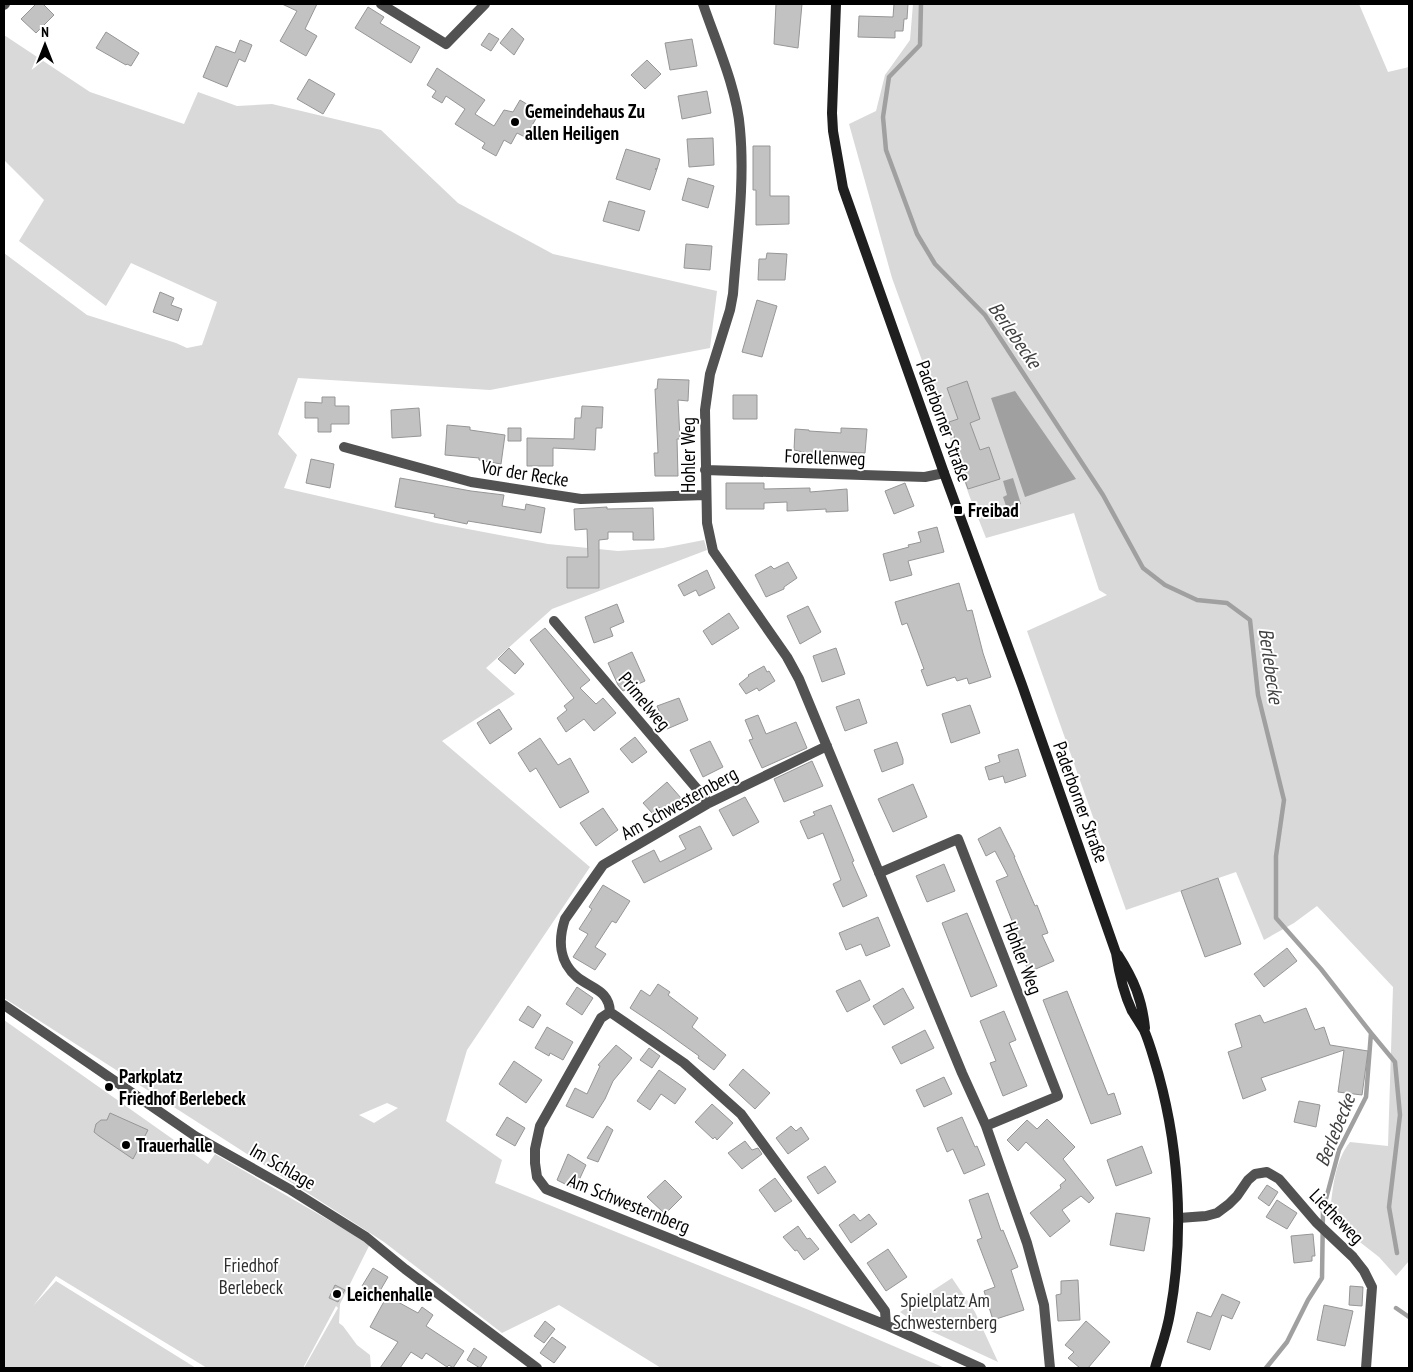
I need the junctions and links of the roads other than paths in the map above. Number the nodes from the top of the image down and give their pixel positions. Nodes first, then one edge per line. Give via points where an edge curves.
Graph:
1 (381, 4) edge
2 (485, 4) edge
3 (703, 4) edge
4 (836, 4) edge
5 (344, 447) dead end
6 (705, 470) junction
7 (944, 473) junction
8 (706, 495) junction
9 (554, 620) dead end
10 (827, 746) junction
11 (709, 803) junction
12 (879, 873) junction
13 (4, 1006) edge
14 (610, 1012) junction
15 (986, 1126) junction
16 (1179, 1218) junction
17 (886, 1325) junction
18 (537, 1368) edge
19 (981, 1368) edge
20 (1050, 1368) edge
21 (1155, 1368) edge
22 (1366, 1368) edge

1 - 2 street via 446,44
3 - 6 street, Hohler Weg via 730,80 740,127 742,176 733,294 710,374 705,410
4 - 7 main road, Paderborner Straße via 832,112 843,188
5 - 8 street, Vor der Recke via 471,482 581,499
6 - 7 street, Forellenweg via 925,477
6 - 8 street, Hohler Weg
7 - 16 main road, Paderborner Straße via 1116,952 1120,980 1154,1059 1170,1130
8 - 10 street, Hohler Weg via 713,551 787,657
9 - 11 street, Primelweg
10 - 11 street, Am Schwesternberg
10 - 12 street, Hohler Weg
11 - 14 street, Am Schwesternberg via 603,865 565,919 560,941 566,965 602,992 610,1003
12 - 15 street, Hohler Weg
12 - 15 street, Hohler Weg via 958,839 1058,1096
13 - 18 street, Im Schlage via 196,1136 366,1237
14 - 17 street via 684,1063 741,1114 885,1311
14 - 17 street, Am Schwesternberg via 601,1018 540,1126 534,1149 535,1163 537,1177 546,1189
15 - 20 street, Hohler Weg via 1027,1243 1044,1305
16 - 21 main road, Paderborner Straße via 1170,1315
16 - 22 street, Lietheweg via 1217,1213 1255,1174 1267,1172 1279,1179 1316,1222 1353,1257 1372,1287
17 - 19 street, Am Schwesternberg

